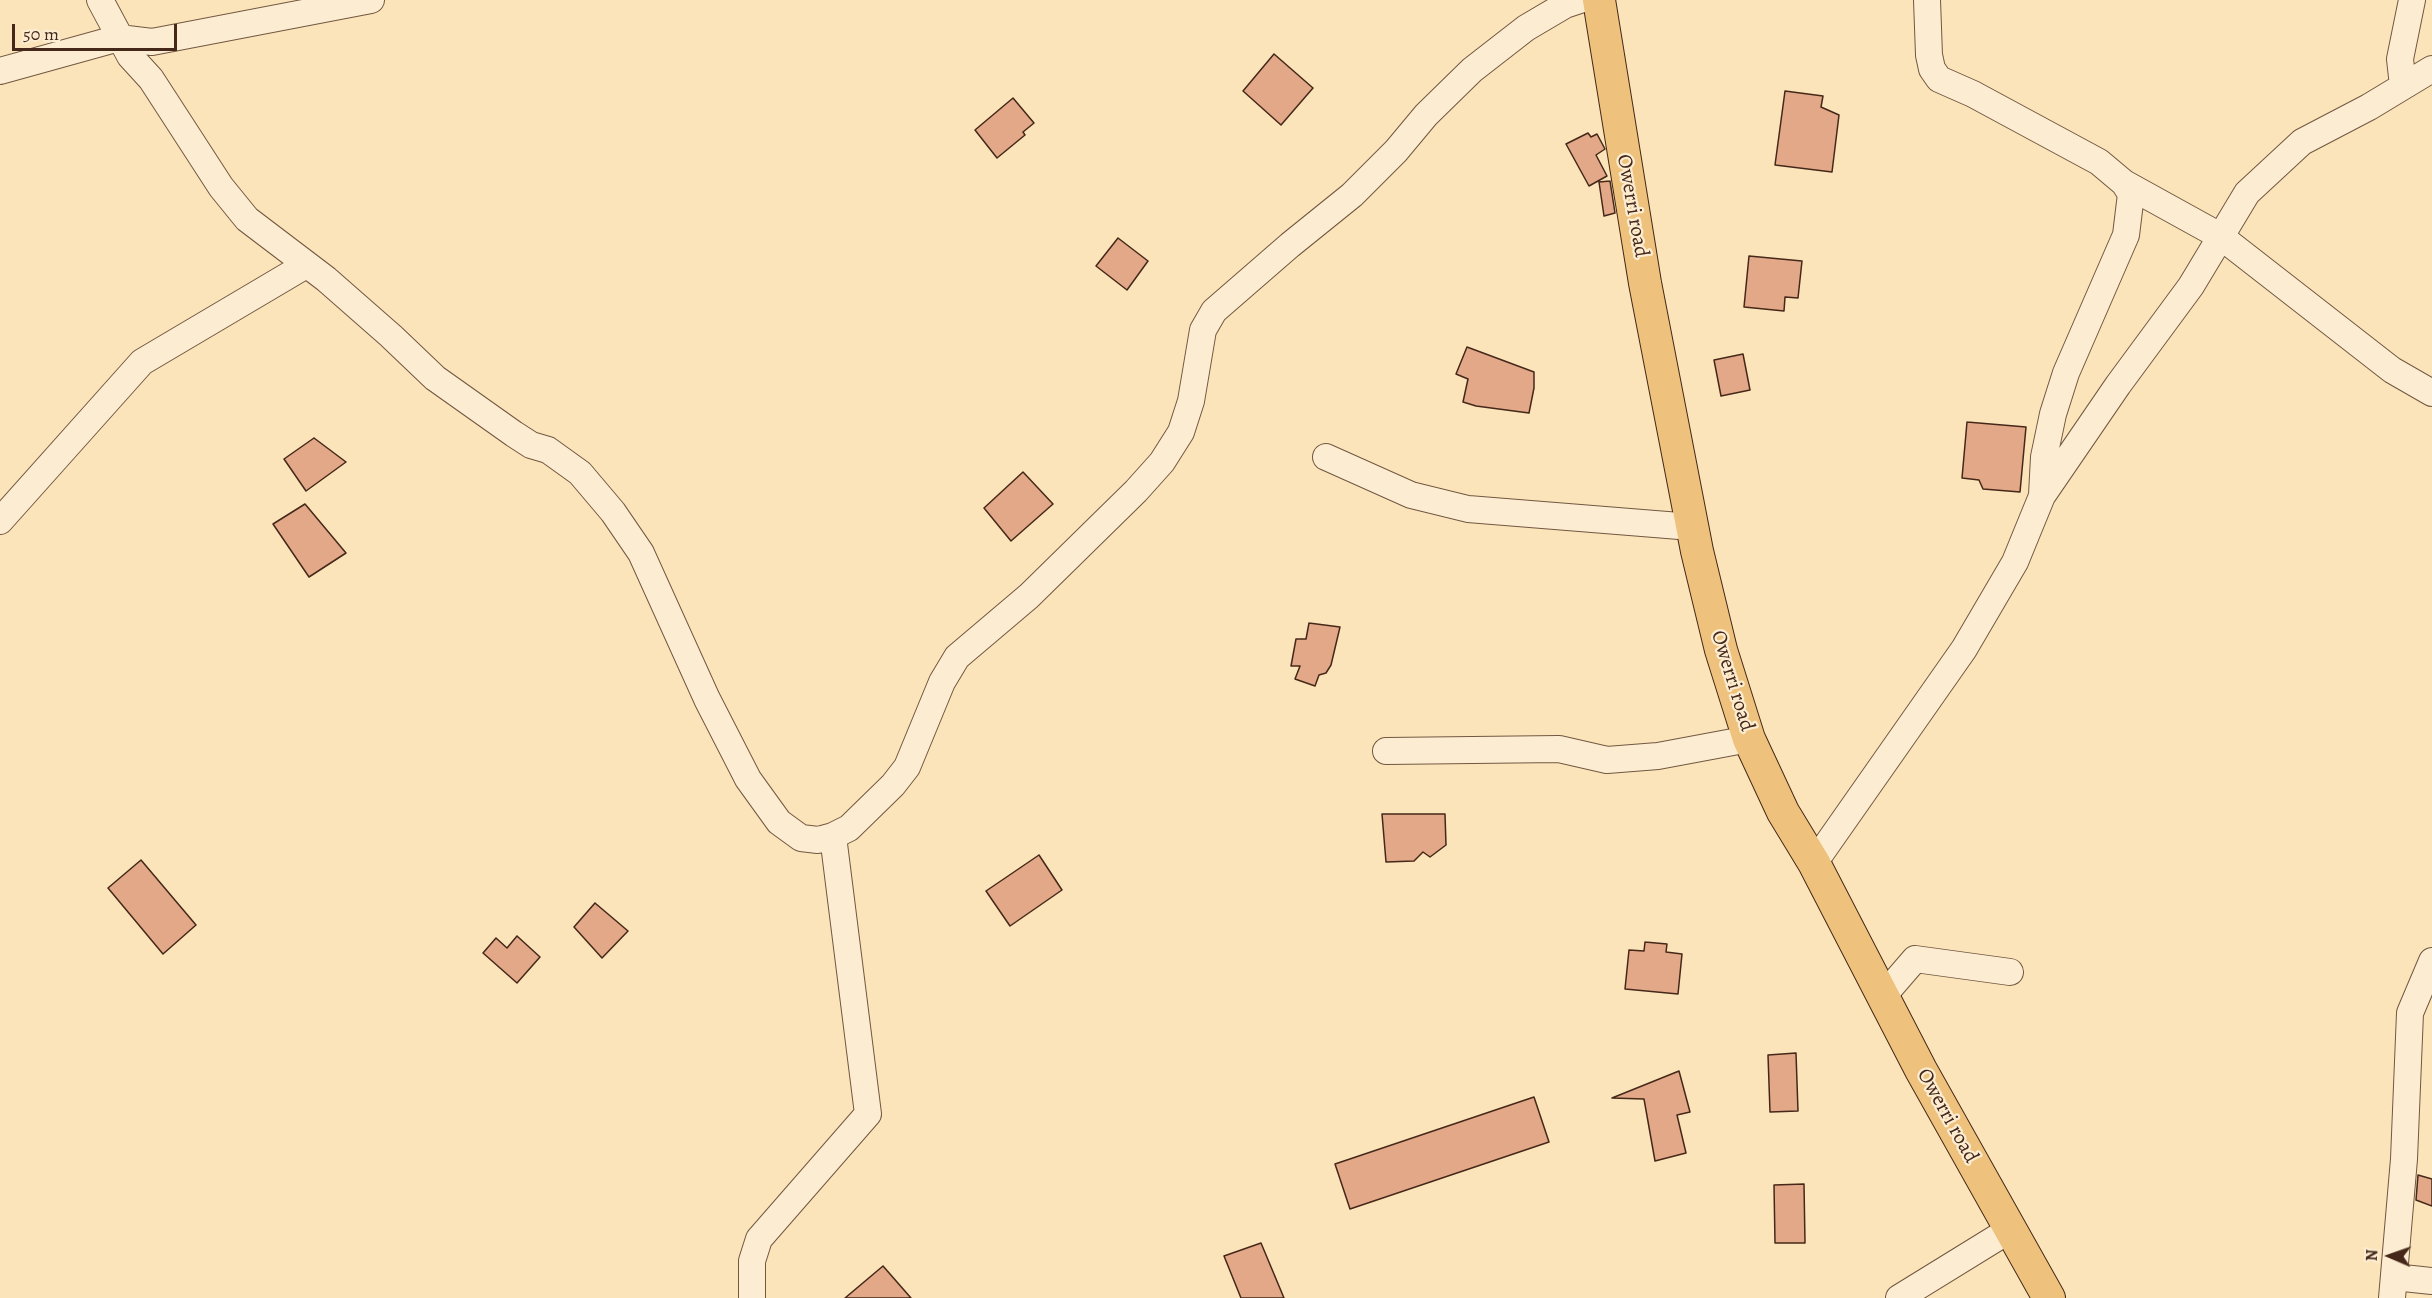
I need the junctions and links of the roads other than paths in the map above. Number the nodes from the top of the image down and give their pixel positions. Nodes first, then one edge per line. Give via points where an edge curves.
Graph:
1 (100, 0) edge
2 (371, 0) edge
3 (1580, 0) edge
4 (1599, 0) edge
5 (1927, 0) edge
6 (2412, 0) edge
7 (124, 47) junction
8 (2432, 69) edge
9 (0, 71) edge
10 (2403, 86) junction
11 (2124, 183) junction
12 (2220, 236) junction
13 (306, 265) junction
14 (2432, 393) edge
15 (1326, 457) dead end
16 (2042, 496) junction
17 (0, 521) edge
18 (1692, 527) junction
19 (1749, 739) junction
20 (1386, 751) dead end
21 (833, 836) junction
22 (1814, 863) junction
23 (2432, 961) edge
24 (2010, 972) dead end
25 (1883, 996) junction
26 (2011, 1229) junction
27 (2432, 1281) edge
28 (2393, 1288) edge
29 (752, 1298) edge
30 (1899, 1298) edge
31 (2048, 1298) edge

1 - 7 street
2 - 7 street
3 - 21 street via 1526,28 1472,70 1352,195 1214,312 1203,330 1191,401 1181,432 1162,462 1029,596 957,657 942,682 907,767 867,812
4 - 18 main road, Owerri road via 1645,283
5 - 11 street via 1929,55 1939,79 2098,162
6 - 10 street via 2400,59
7 - 9 street
7 - 13 street via 152,79 221,188 248,219
8 - 10 street
10 - 12 street via 2302,142 2247,193
11 - 12 street
11 - 16 street via 2131,194 2126,235 2066,373 2044,457
12 - 14 street via 2384,363
12 - 16 street via 2191,286
13 - 17 street via 142,362
13 - 21 street via 435,378 514,434 548,450 579,473 641,553 748,779 779,822 801,838 818,840
15 - 18 street via 1411,495 1468,509
16 - 22 street via 2015,562 1964,649
18 - 19 main road, Owerri road via 1720,650
19 - 20 street via 1658,756 1607,760 1559,749
19 - 22 main road, Owerri road via 1783,812
21 - 29 street via 868,1114 759,1239 752,1261
22 - 25 main road, Owerri road
23 - 28 street via 2410,1013 2404,1159
24 - 25 street via 1915,959
25 - 26 main road, Owerri road
26 - 30 street
26 - 31 main road, Owerri road
27 - 28 street

